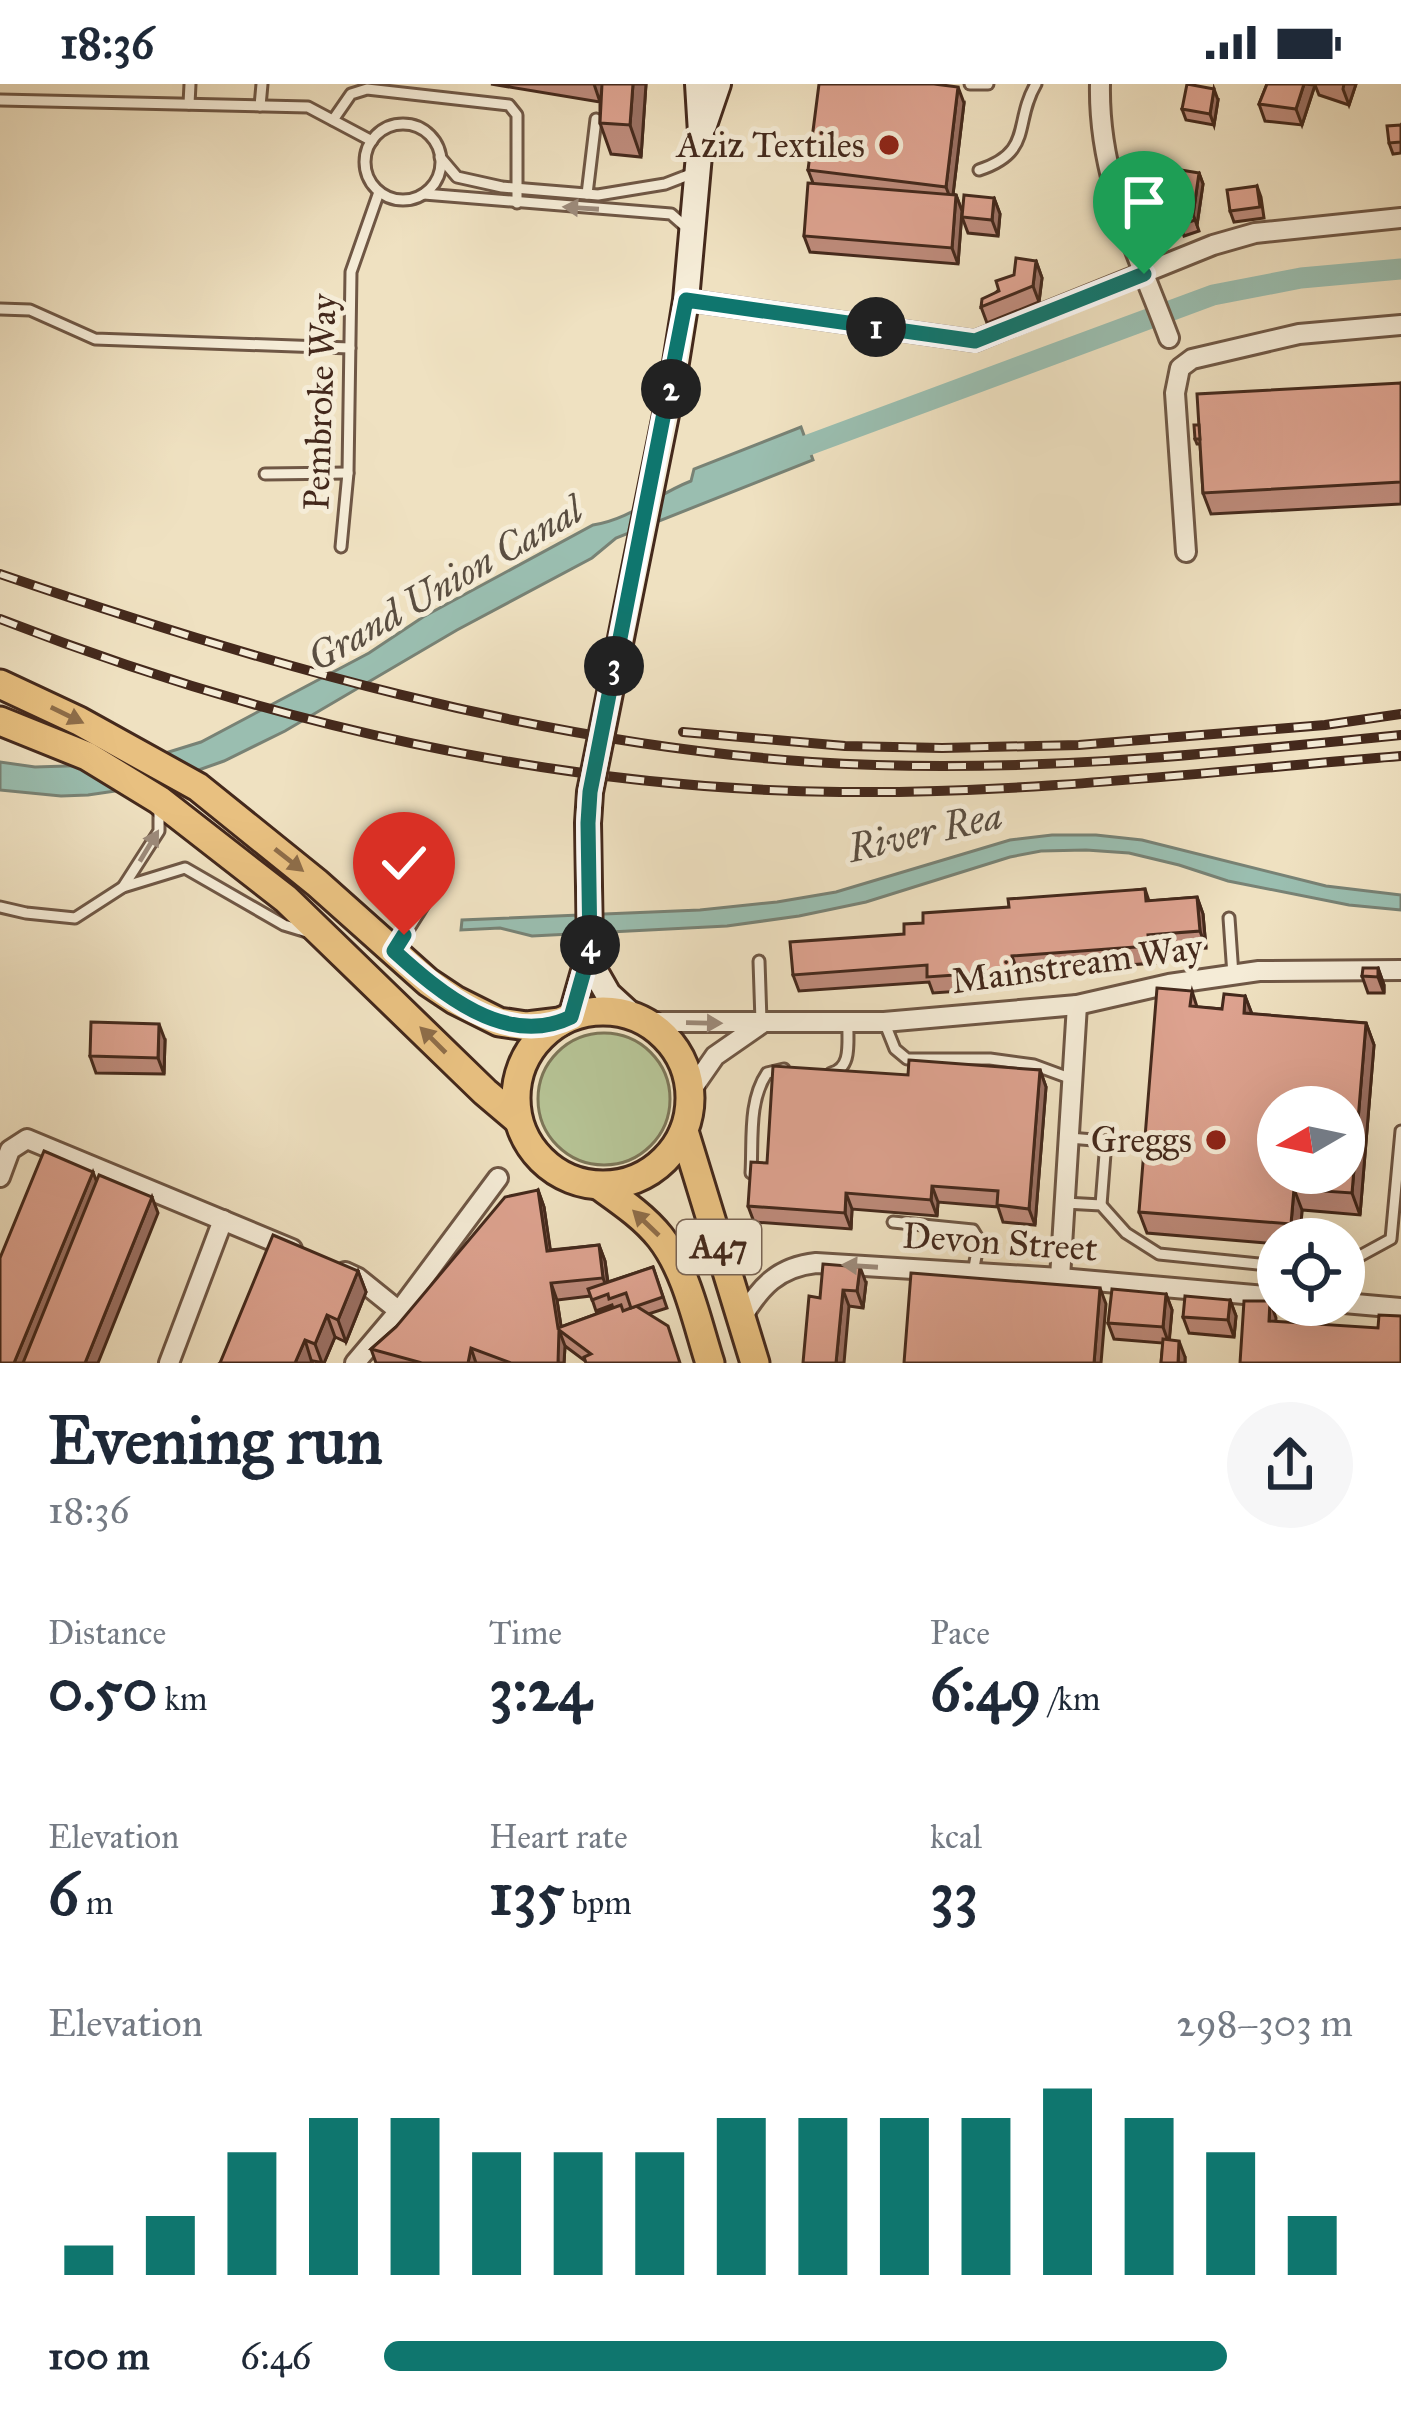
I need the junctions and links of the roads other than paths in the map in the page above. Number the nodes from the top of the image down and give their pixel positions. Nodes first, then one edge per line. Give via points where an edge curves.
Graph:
1 (14, 84) edge
2 (190, 84) edge
3 (262, 84) edge
4 (698, 84) edge
5 (718, 84) edge
6 (970, 84) edge
7 (988, 84) edge
8 (1036, 84) edge
9 (1100, 84) edge
10 (6, 101) edge
11 (189, 104) junction
12 (260, 106) junction
13 (596, 119) edge
14 (333, 120) junction
15 (701, 133) junction
16 (372, 141) junction
17 (440, 157) junction
18 (979, 170) dead end
19 (696, 171) junction
20 (518, 189) junction
21 (379, 192) junction
22 (424, 194) junction
23 (587, 194) junction
24 (517, 203) junction
25 (1401, 218) edge
26 (692, 232) junction
27 (1147, 282) junction
28 (686, 300) junction
29 (0, 308) edge
30 (1401, 326) edge
31 (1169, 338) joint
32 (350, 348) junction
33 (1180, 368) junction
34 (348, 473) junction
35 (265, 474) dead end
36 (341, 547) dead end
37 (1186, 552) dead end
38 (0, 684) edge
39 (0, 721) edge
40 (159, 800) junction
41 (122, 887) junction
42 (425, 903) dead end
43 (0, 907) edge
44 (1229, 918) dead end
45 (328, 939) junction
46 (394, 951) junction
47 (590, 955) junction
48 (759, 961) dead end
49 (1401, 970) edge
50 (1234, 975) junction
51 (1077, 1004) junction
52 (565, 1019) junction
53 (639, 1019) junction
54 (848, 1022) junction
55 (884, 1022) junction
56 (761, 1024) junction
57 (800, 1071) edge
58 (815, 1072) edge
59 (1072, 1079) junction
60 (690, 1091) junction
61 (518, 1120) junction
62 (684, 1131) junction
63 (1401, 1131) edge
64 (1069, 1138) junction
65 (0, 1177) edge
66 (498, 1178) dead end
67 (601, 1186) junction
68 (750, 1187) edge
69 (1398, 1189) edge
70 (1065, 1203) junction
71 (1101, 1204) junction
72 (223, 1220) junction
73 (893, 1222) dead end
74 (1365, 1253) edge
75 (1257, 1264) edge
76 (973, 1273) junction
77 (1060, 1278) junction
78 (1257, 1295) edge
79 (1365, 1305) edge
80 (1401, 1308) edge
81 (399, 1311) junction
82 (741, 1319) junction
83 (169, 1363) edge
84 (355, 1363) edge
85 (710, 1363) edge
86 (755, 1363) edge

1 - 10 lane
2 - 11 lane
3 - 12 lane
4 - 15 main road
5 - 15 main road
6 - 7 lane
8 - 18 lane via 1014,148
9 - 27 street via 1106,163
10 - 11 lane
11 - 12 lane
12 - 14 lane via 308,107
13 - 23 lane
14 - 16 lane
14 - 20 lane via 351,94 367,89 509,105 518,115
15 - 19 main road
16 - 17 lane via 405,124 429,134
16 - 21 lane via 367,173
17 - 20 lane via 457,177
17 - 22 lane
19 - 23 lane via 665,184
19 - 26 main road
20 - 23 lane
20 - 24 lane
21 - 22 lane via 400,200
21 - 32 lane, Pembroke Way via 351,272
22 - 24 lane
26 -> 24 lane via 671,214
25 - 27 street via 1255,233 1213,245
26 - 28 main road
27 - 28 street via 975,341
27 - 31 street
28 - 47 main road, bridge via 590,792
29 - 32 lane via 30,310 95,339
30 - 33 street via 1299,334
31 - 33 lane
32 - 34 lane, Pembroke Way
33 - 37 street
34 - 35 lane
34 - 36 lane, Pembroke Way
38 -> 46 main road via 198,787
39 - 40 main road via 87,756
41 -> 40 lane via 159,831
40 - 45 main road
41 - 43 lane via 75,918
41 - 45 lane via 185,868 284,925
42 - 46 lane
44 - 50 lane
61 -> 45 main road
46 - 52 main road via 428,982 499,1022
47 - 52 main road
47 - 53 main road via 608,994
48 - 56 lane
49 - 50 street, Mainstream Way
50 - 51 street, Mainstream Way
51 - 55 street, Mainstream Way
51 - 59 street
52 - 53 main road via 591,1011
52 - 61 main road via 522,1064
53 -> 56 street, Mainstream Way
53 - 60 main road via 668,1040
54 - 55 street, Mainstream Way
54 - 56 street, Mainstream Way
54 - 58 lane via 844,1067
55 - 59 lane via 907,1059 990,1059
56 - 60 street via 715,1056
57 - 68 lane via 779,1069 760,1082
59 - 64 street
60 - 62 main road
61 - 67 main road via 548,1167
62 - 67 main road via 651,1172
62 - 82 main road, A47
63 - 69 lane
64 - 70 street
64 - 71 lane via 1106,1141
65 - 72 street via 10,1150 27,1139
66 - 81 street
85 -> 67 main road, A47 via 663,1240
69 - 74 lane via 1391,1239
70 - 71 lane
70 - 77 street
71 - 75 lane via 1160,1254
72 - 81 street via 358,1278
72 - 83 street
73 - 76 lane via 973,1230
76 - 77 street, Devon Street
76 -> 82 street, Devon Street via 797,1265 761,1289
77 - 78 street, Devon Street
79 - 80 street
81 - 84 street
82 - 86 main road, A47

